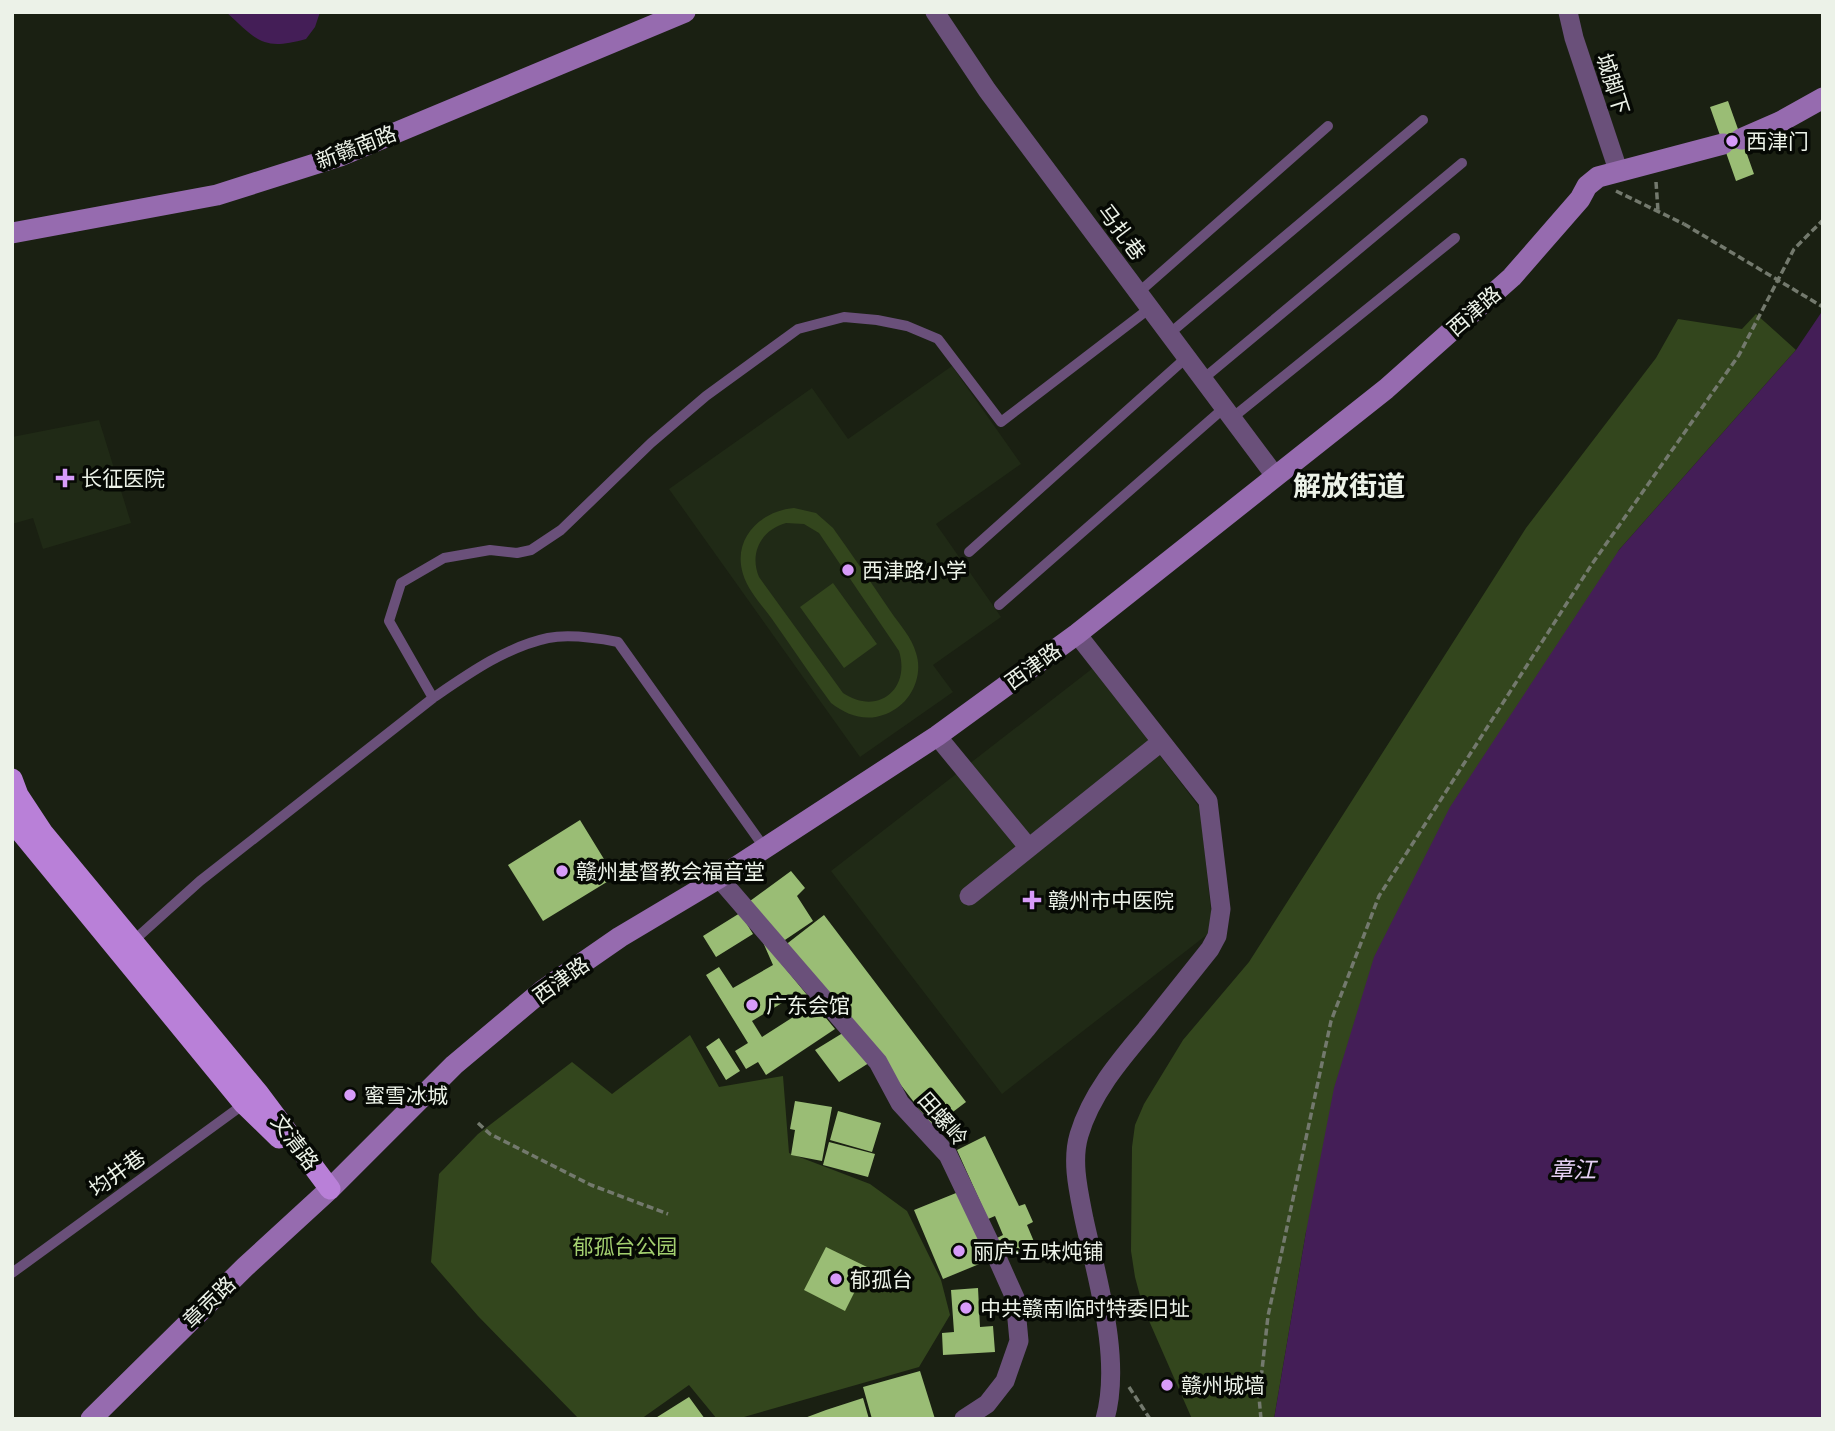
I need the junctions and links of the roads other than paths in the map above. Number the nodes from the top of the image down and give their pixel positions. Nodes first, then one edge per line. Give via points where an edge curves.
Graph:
1 (685, 12) edge
2 (935, 12) edge
3 (1568, 12) edge
4 (1822, 98) edge
5 (1423, 120) dead end
6 (1328, 127) dead end
7 (1462, 163) dead end
8 (1614, 179) junction
9 (12, 233) edge
10 (1455, 238) dead end
11 (1144, 300) junction
12 (1169, 334) junction
13 (1187, 357) junction
14 (1203, 379) junction
15 (1228, 413) junction
16 (1276, 477) junction
17 (969, 552) dead end
18 (999, 605) dead end
19 (1077, 635) junction
20 (433, 698) junction
21 (937, 736) junction
22 (1161, 742) junction
23 (12, 779) edge
24 (12, 818) edge
25 (764, 847) junction
26 (1029, 848) junction
27 (719, 878) junction
28 (969, 897) dead end
29 (126, 947) junction
30 (244, 1104) junction
31 (330, 1188) junction
32 (12, 1273) edge
33 (91, 1419) edge
34 (964, 1419) edge
35 (1105, 1419) edge

1 - 9 main road, 新赣南路 via 340,156 216,195
2 - 11 street, 马扎巷 via 987,90
3 - 8 street, 城脚下
4 - 8 main road, 西津路 via 1780,122 1732,141
5 - 12 lane
6 - 11 lane
7 - 14 lane
8 - 16 main road, 西津路 via 1598,177 1587,186 1513,277
10 - 15 lane
11 - 12 street, 马扎巷
11 - 20 lane via 1001,422 938,338 907,326 844,317 798,330 706,396 561,530 531,550 491,550 444,558 401,583 390,621
12 - 13 street, 马扎巷
13 - 14 street, 马扎巷
13 - 17 lane
14 - 15 street, 马扎巷
15 - 16 street, 马扎巷
15 - 18 lane
16 - 19 main road, 西津路
19 - 21 main road, 西津路
19 - 22 street
20 - 25 lane via 506,653 549,638 618,642
20 - 29 lane via 200,881
21 - 25 main road, 西津路
21 - 26 street
22 - 26 street
22 - 35 street via 1208,801 1220,924 1210,949 1107,1080 1078,1138 1078,1189 1109,1338
23 - 29 main road, 文清路 via 43,833
24 - 29 main road, 文清路
25 - 27 main road, 西津路
26 - 28 street
27 - 31 main road, 西津路 via 620,937 542,991 454,1065
27 - 34 street, 田螺岭 via 877,1062 900,1103 948,1155 998,1260 1015,1298 1019,1341 1005,1381 987,1404
29 - 30 main road, 文清路
29 - 31 main road, 文清路 via 259,1094
30 - 31 main road, 文清路
30 - 32 lane, 均井巷
31 - 33 main road, 章贡路

